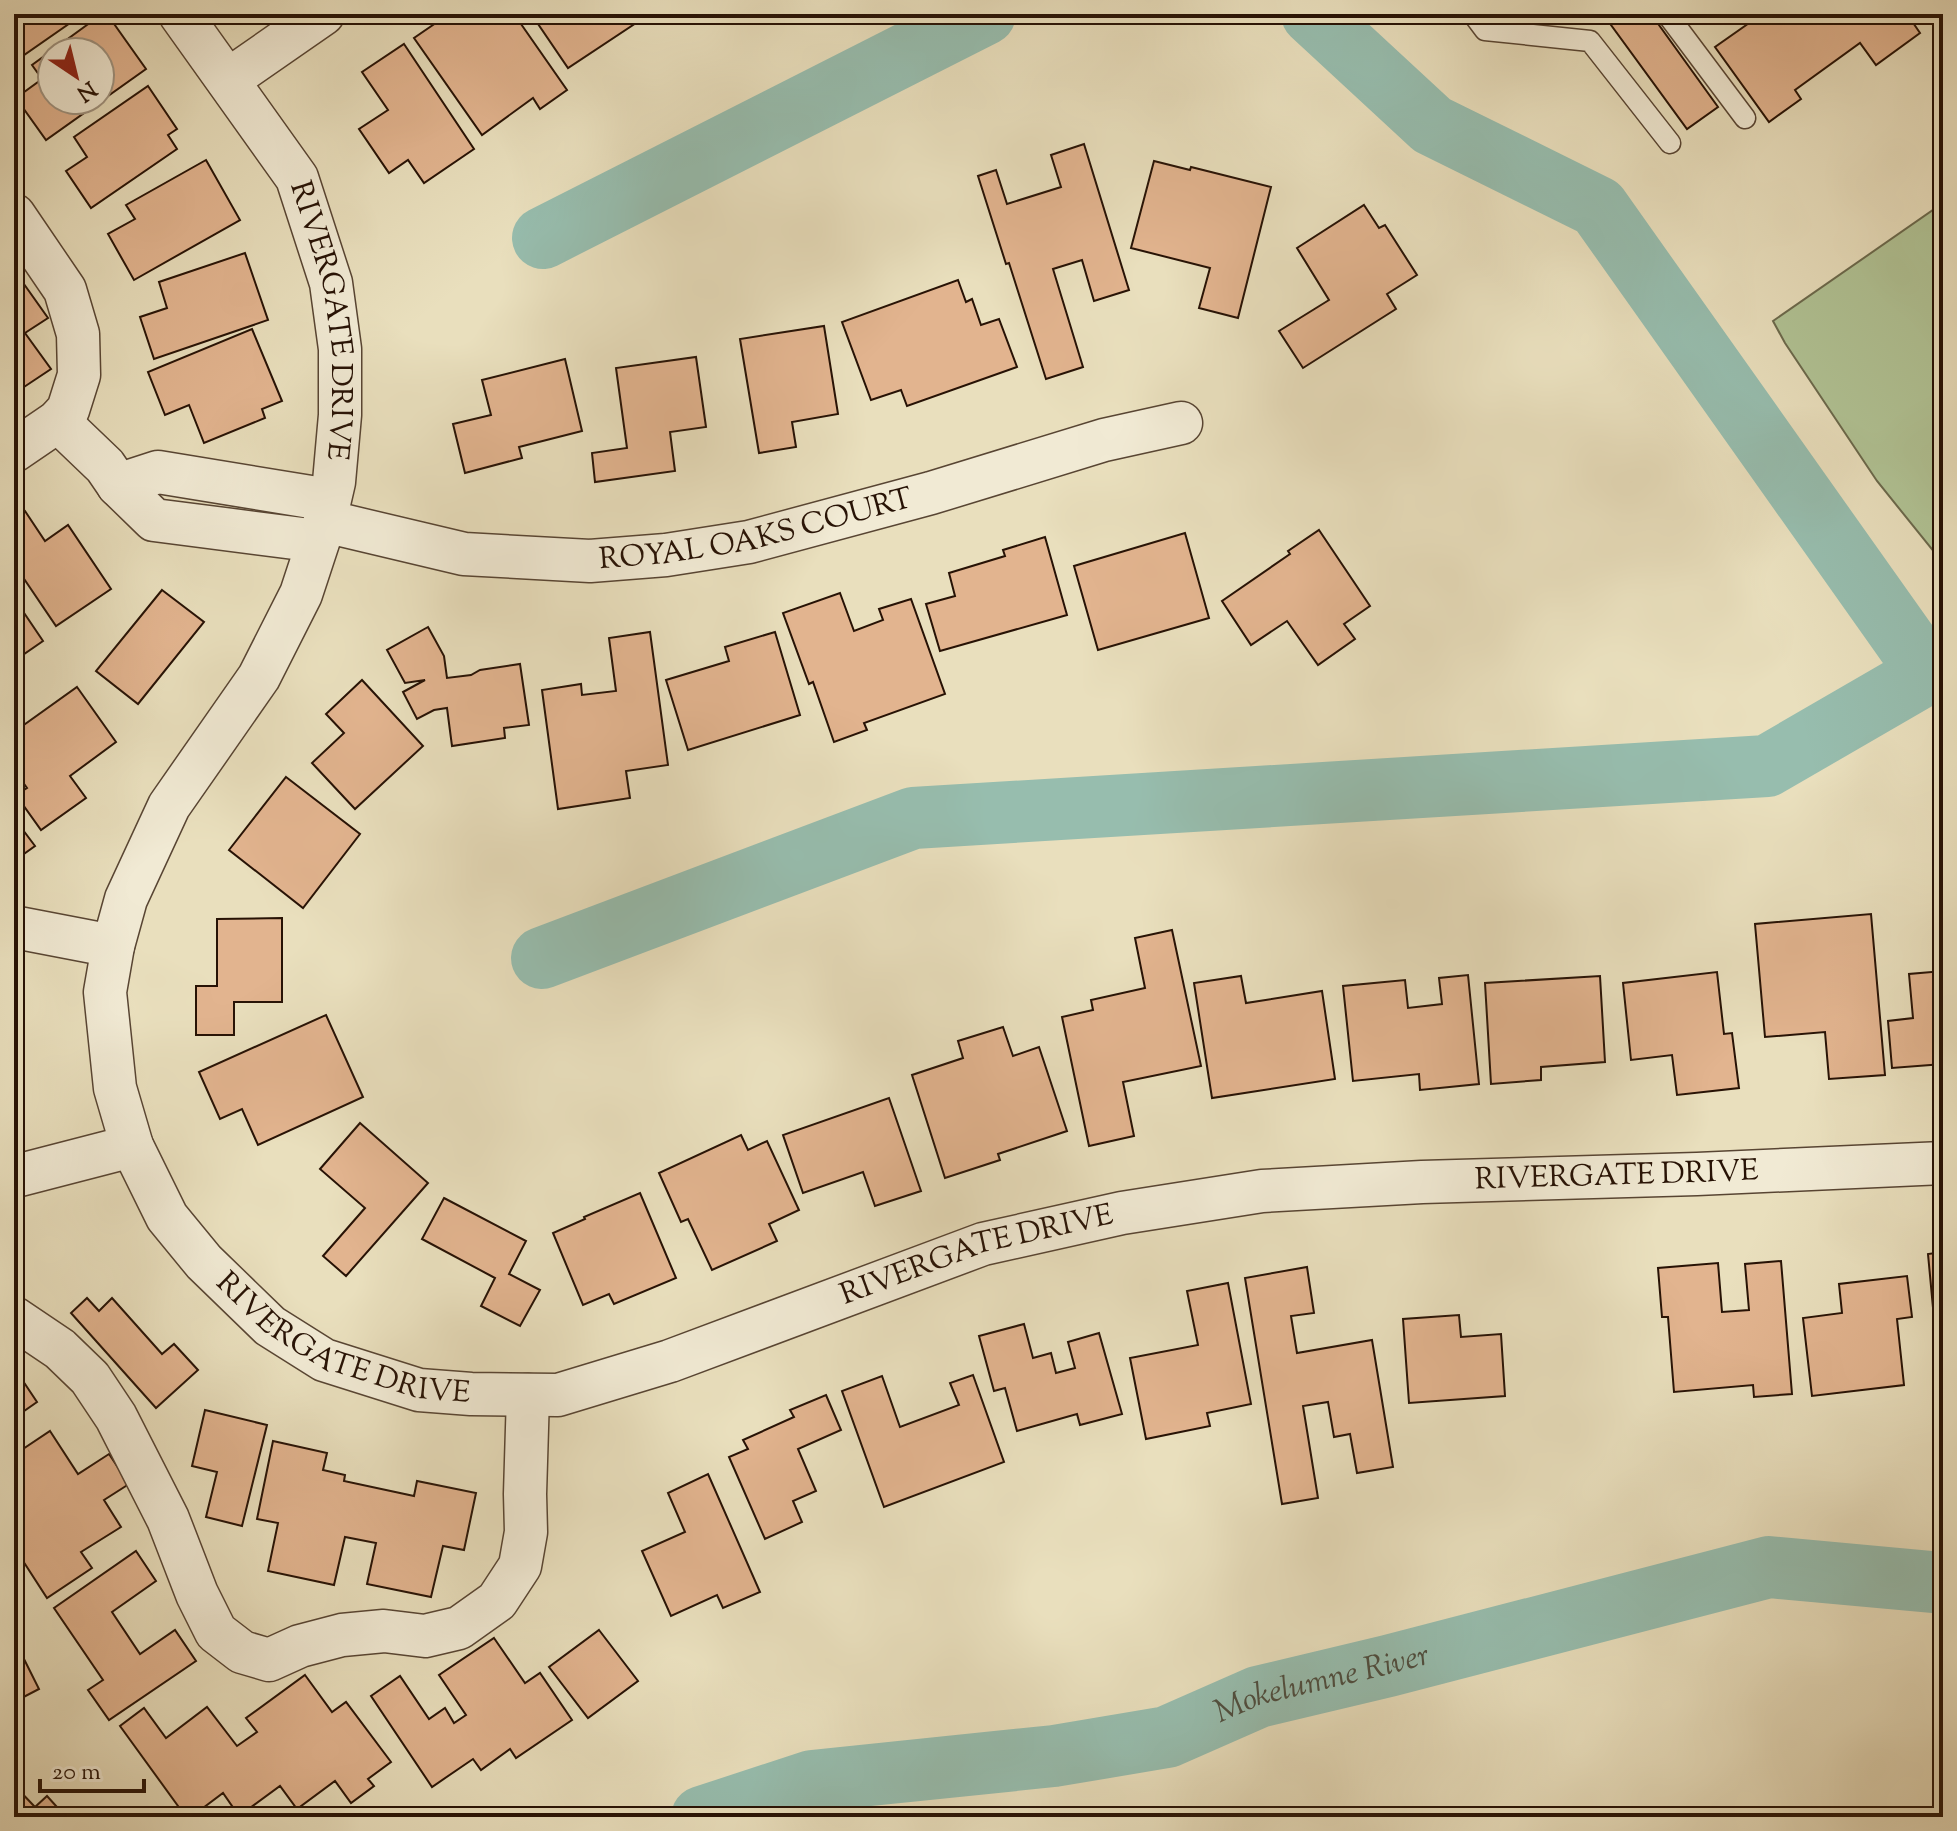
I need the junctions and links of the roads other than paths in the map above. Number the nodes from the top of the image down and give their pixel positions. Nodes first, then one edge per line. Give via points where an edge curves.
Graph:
1 (180, 14) edge
2 (323, 14) edge
3 (1473, 14) edge
4 (1667, 14) edge
5 (228, 80) junction
6 (1745, 118) dead end
7 (1670, 143) dead end
8 (14, 215) edge
9 (58, 421) junction
10 (1181, 423) dead end
11 (14, 451) edge
12 (324, 521) junction
13 (14, 927) edge
14 (113, 946) junction
15 (132, 1146) junction
16 (1943, 1163) edge
17 (14, 1175) edge
18 (14, 1318) edge
19 (528, 1395) junction

1 - 5 street, RIVERGATE DRIVE
2 - 5 street
3 - 7 lane via 1485,30 1590,41
4 - 6 lane
5 - 12 street, RIVERGATE DRIVE via 297,178 331,283 340,349 340,415 334,482
8 - 9 street via 65,290 78,334 79,375 68,410
9 - 11 street
9 - 12 street, ROYAL OAKS COURT via 154,520
10 - 12 street, ROYAL OAKS COURT via 1104,440 749,542 666,555 590,561 464,554
12 - 14 street, RIVERGATE DRIVE via 301,594 259,677 169,806 126,899
13 - 14 street
14 - 15 street, RIVERGATE DRIVE via 105,992 115,1088
15 - 17 street
15 - 19 street, RIVERGATE DRIVE via 167,1217 204,1262 270,1326 324,1360 419,1390
16 - 19 street, RIVERGATE DRIVE via 1262,1191 1138,1211 983,1244 670,1361 558,1395
18 - 19 street via 60,1349 90,1378 116,1417 168,1519 216,1632 242,1652 269,1660 342,1635 384,1631 425,1636 459,1628 497,1601 520,1566 526,1532

